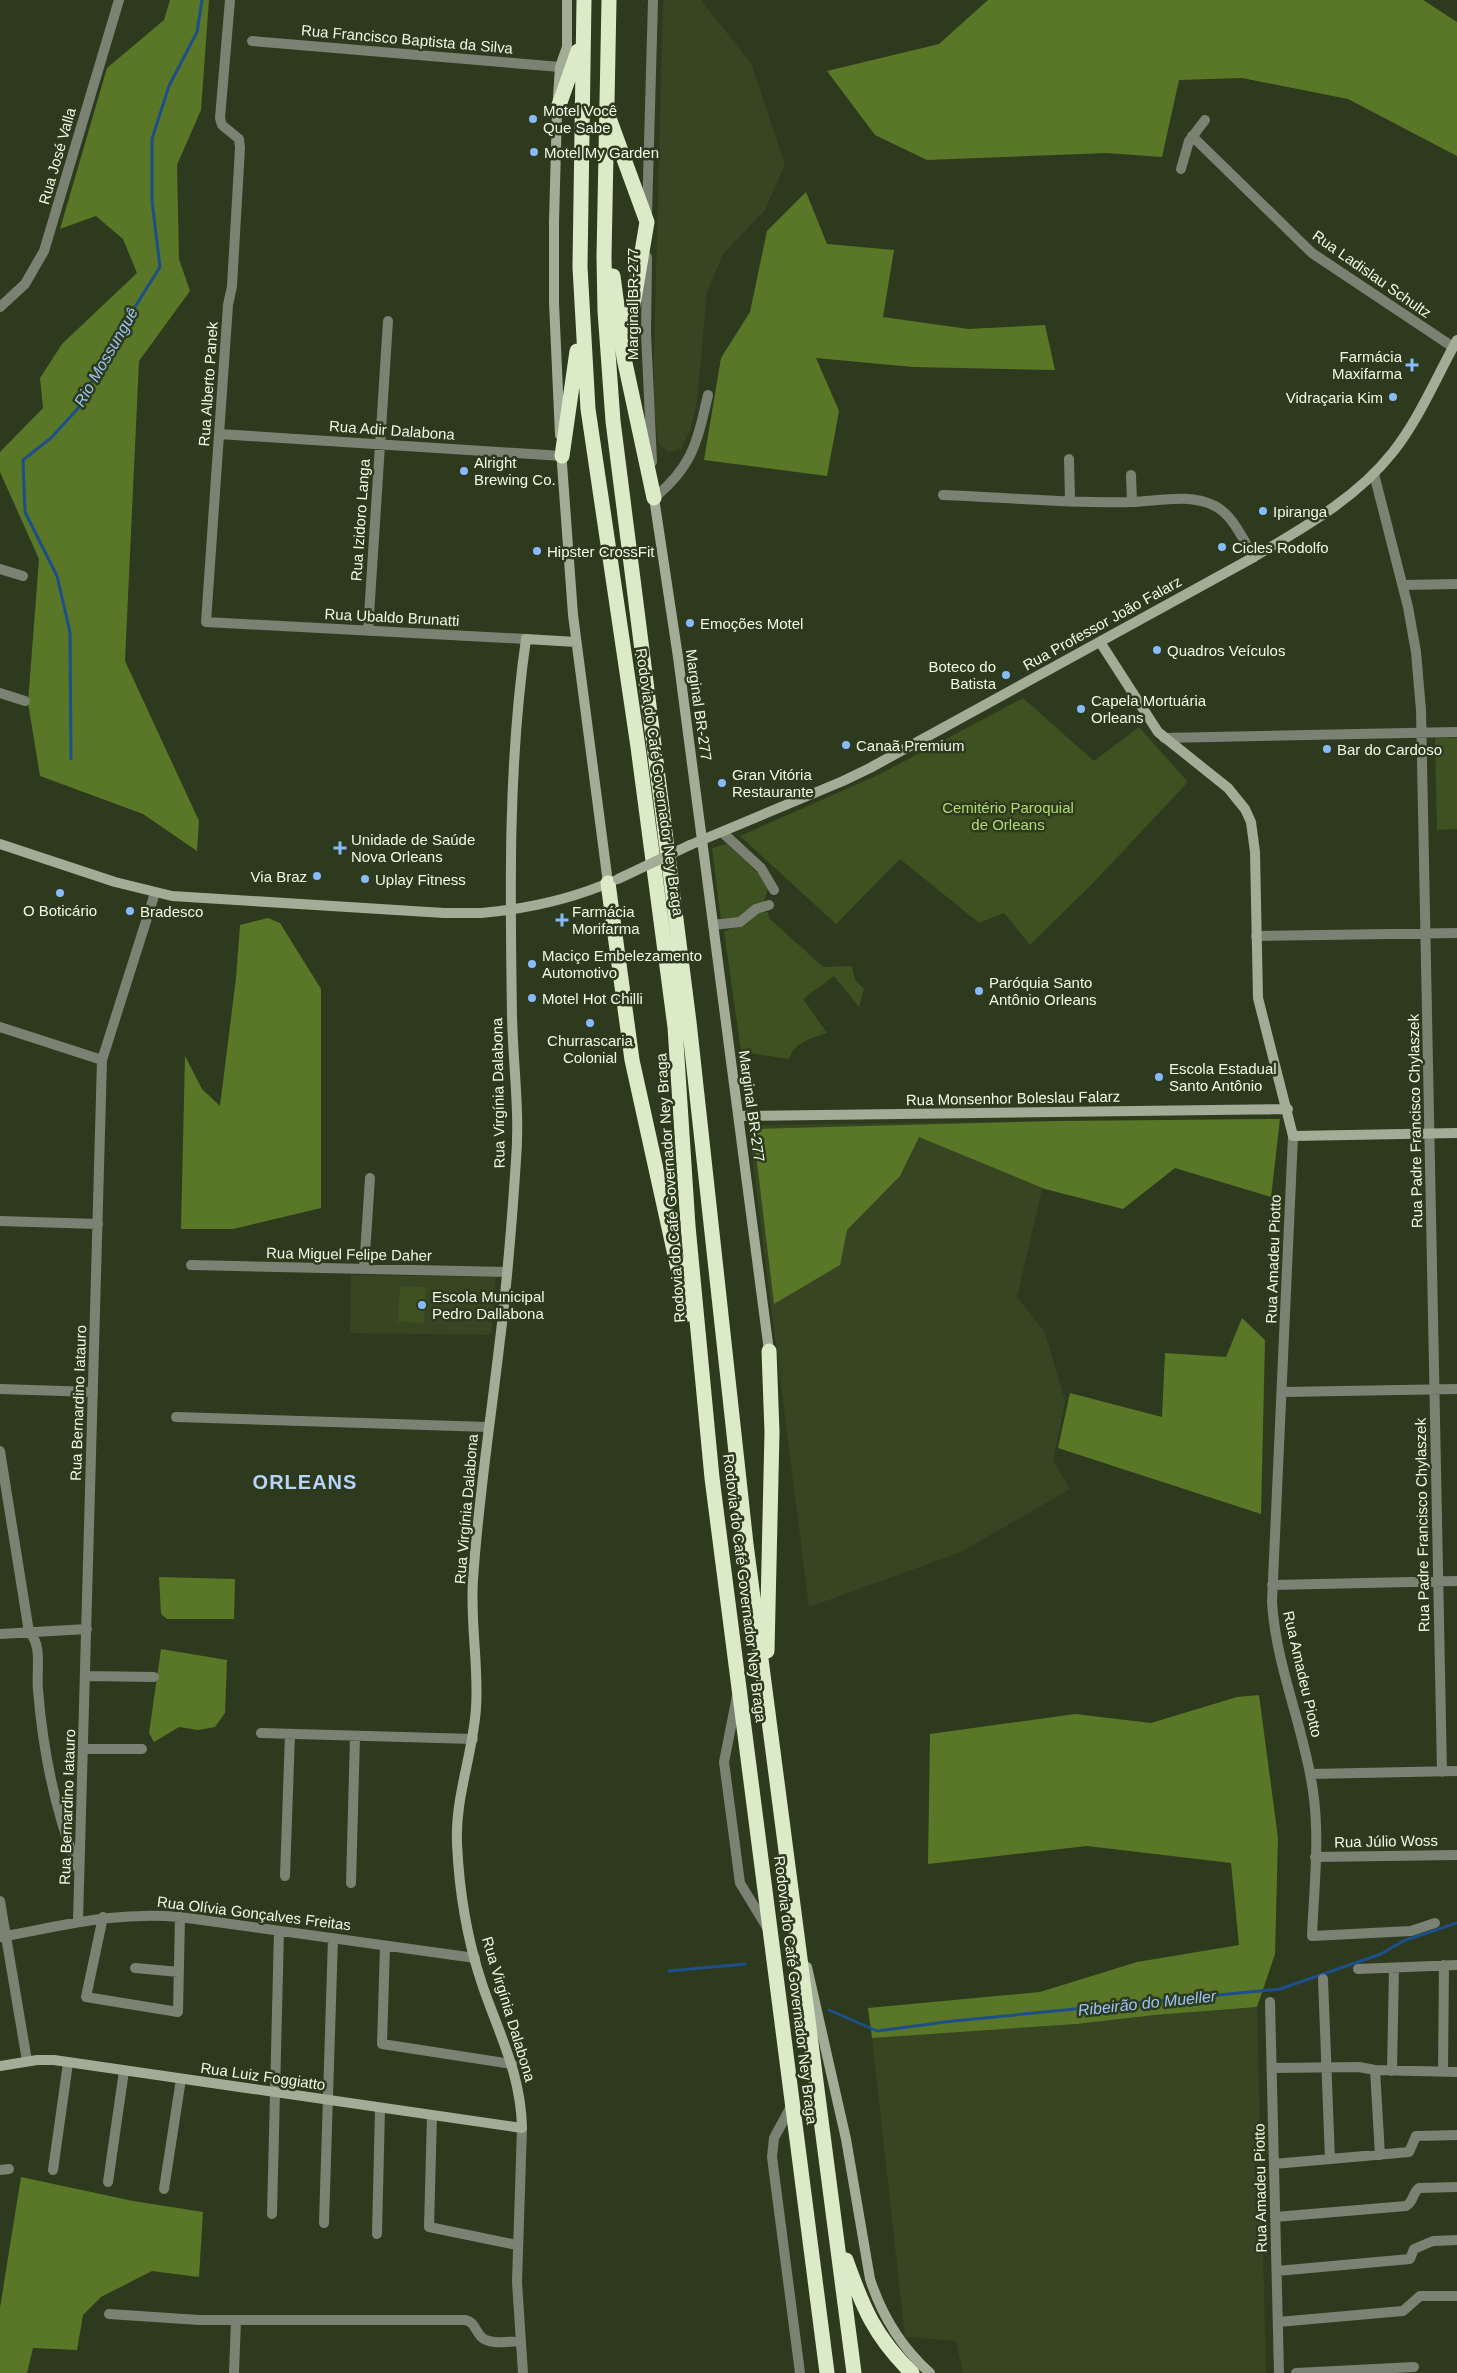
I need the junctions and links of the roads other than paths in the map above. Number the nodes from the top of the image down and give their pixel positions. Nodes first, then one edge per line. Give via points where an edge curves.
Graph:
1 (119, 0) edge
2 (230, 0) edge
3 (567, 0) edge
4 (584, 0) edge
5 (609, 0) edge
6 (653, 0) edge
7 (583, 38) junction
8 (252, 40) dead end
9 (560, 67) junction
10 (606, 109) junction
11 (558, 111) junction
12 (1205, 120) dead end
13 (1192, 136) junction
14 (604, 156) junction
15 (1181, 169) dead end
16 (647, 222) junction
17 (0, 307) edge
18 (388, 320) dead end
19 (581, 320) junction
20 (1455, 344) edge
21 (624, 358) junction
22 (708, 395) dead end
23 (219, 434) junction
24 (380, 444) junction
25 (562, 456) junction
26 (1068, 460) dead end
27 (1374, 474) junction
28 (1132, 475) dead end
29 (943, 495) dead end
30 (654, 498) junction
31 (1070, 500) junction
32 (1132, 502) junction
33 (1254, 557) junction
34 (0, 569) edge
35 (23, 576) dead end
36 (1457, 584) edge
37 (1403, 585) junction
38 (206, 622) joint
39 (368, 631) junction
40 (526, 639) junction
41 (576, 642) junction
42 (1100, 642) junction
43 (0, 693) edge
44 (24, 701) dead end
45 (1422, 732) junction
46 (1457, 732) edge
47 (1164, 738) junction
48 (722, 832) junction
49 (702, 840) junction
50 (0, 844) edge
51 (613, 881) junction
52 (774, 890) dead end
53 (154, 893) junction
54 (769, 905) dead end
55 (511, 910) junction
56 (713, 925) junction
57 (1426, 933) junction
58 (1457, 933) edge
59 (1256, 936) junction
60 (0, 1026) edge
61 (102, 1060) junction
62 (1288, 1109) junction
63 (738, 1116) junction
64 (1430, 1134) junction
65 (1457, 1134) edge
66 (1293, 1136) junction
67 (370, 1178) dead end
68 (0, 1221) edge
69 (98, 1224) junction
70 (191, 1266) dead end
71 (364, 1269) junction
72 (507, 1272) junction
73 (769, 1351) joint
74 (702, 1376) junction
75 (0, 1389) edge
76 (1457, 1389) edge
77 (1435, 1390) junction
78 (93, 1392) junction
79 (1283, 1392) junction
80 (176, 1418) dead end
81 (488, 1427) junction
82 (0, 1451) edge
83 (5, 1516) edge
84 (1457, 1581) edge
85 (1438, 1582) junction
86 (1272, 1585) junction
87 (87, 1629) junction
88 (29, 1632) junction
89 (0, 1634) edge
90 (86, 1676) junction
91 (154, 1677) dead end
92 (739, 1683) junction
93 (766, 1700) junction
94 (261, 1733) dead end
95 (290, 1734) junction
96 (355, 1736) junction
97 (473, 1739) junction
98 (84, 1749) junction
99 (142, 1749) dead end
100 (1442, 1772) junction
101 (1457, 1772) edge
102 (1310, 1774) junction
103 (1457, 1855) edge
104 (1315, 1857) junction
105 (80, 1872) junction
106 (286, 1876) dead end
107 (351, 1883) dead end
108 (0, 1901) edge
109 (795, 1913) junction
110 (103, 1917) junction
111 (180, 1917) junction
112 (78, 1921) junction
113 (1435, 1924) dead end
114 (279, 1931) junction
115 (3, 1936) edge
116 (772, 1937) junction
117 (333, 1938) junction
118 (385, 1946) junction
119 (475, 1958) junction
120 (1444, 1965) junction
121 (1457, 1965) edge
122 (135, 1968) dead end
123 (1394, 1968) junction
124 (1358, 1970) dead end
125 (179, 1972) junction
126 (1323, 1979) dead end
127 (1270, 2002) dead end
128 (27, 2061) junction
129 (68, 2062) junction
130 (512, 2064) junction
131 (0, 2066) edge
132 (1272, 2068) junction
133 (1327, 2068) junction
134 (1375, 2070) junction
135 (124, 2071) junction
136 (1392, 2071) junction
137 (1443, 2072) junction
138 (1457, 2072) edge
139 (181, 2079) junction
140 (275, 2092) junction
141 (328, 2100) junction
142 (793, 2102) junction
143 (380, 2108) junction
144 (432, 2115) junction
145 (522, 2128) junction
146 (1457, 2135) edge
147 (1380, 2155) junction
148 (1330, 2159) junction
149 (1274, 2164) junction
150 (52, 2170) dead end
151 (108, 2182) dead end
152 (1457, 2187) edge
153 (164, 2189) dead end
154 (272, 2214) dead end
155 (1275, 2217) junction
156 (324, 2223) dead end
157 (836, 2231) junction
158 (377, 2234) dead end
159 (1457, 2240) edge
160 (517, 2245) junction
161 (1277, 2271) junction
162 (1457, 2296) edge
163 (108, 2314) dead end
164 (236, 2320) junction
165 (1278, 2322) junction
166 (520, 2341) junction
167 (1414, 2367) dead end
168 (923, 2372) edge
169 (234, 2373) edge
170 (523, 2373) edge
171 (800, 2373) edge
172 (827, 2373) edge
173 (854, 2373) edge
174 (1279, 2373) edge
175 (1296, 2373) edge

1 - 17 street, Rua José Valla via 44,251 25,284
2 - 23 street, Rua Alberto Panek via 220,118 222,125 238,137 240,148
3 - 9 street via 566,46
4 - 7 highway, Rodovia do Café Governador Ney Braga
5 - 10 highway, Rodovia do Café Governador Ney Braga
6 - 16 street, Marginal BR-277
7 - 11 highway
7 - 19 highway, Rodovia do Café Governador Ney Braga
8 - 9 street, Rua Francisco Baptista da Silva
9 - 11 street
10 - 14 highway, Rodovia do Café Governador Ney Braga
10 - 16 highway
11 - 25 street via 554,303
12 - 13 street
13 - 15 street
13 - 20 street, Rua Ladislau Schultz via 1312,253
14 - 21 highway via 613,280
14 - 93 highway, Rodovia do Café Governador Ney Braga via 604,310 613,421 689,1022
16 - 21 highway
16 - 30 street, Marginal BR-277 via 646,334
18 - 24 street, Rua Izidoro Langa
19 - 25 highway
19 - 74 highway, Rodovia do Café Governador Ney Braga via 591,438 629,679 675,1027
20 - 27 street, Rua Professor João Falarz via 1406,434
21 - 30 highway
22 - 30 street via 688,462 670,485
23 - 24 street, Rua Adir Dalabona
23 - 38 street, Rua Alberto Panek
24 - 25 street, Rua Adir Dalabona
24 - 39 street, Rua Izidoro Langa
25 - 41 street
26 - 31 street
27 - 33 street, Rua Professor João Falarz via 1311,522
27 - 37 street, Rua Padre Francisco Chylaszek
28 - 32 street
29 - 31 street
30 - 49 street, Marginal BR-277
31 - 32 street
32 - 33 street via 1180,499 1216,506 1226,515
33 - 42 street, Rua Professor João Falarz
34 - 35 street
36 - 37 street
37 - 45 street, Rua Padre Francisco Chylaszek via 1416,652
38 - 39 street, Rua Ubaldo Brunatti
39 - 40 street, Rua Ubaldo Brunatti
40 - 41 street, Rua Ubaldo Brunatti
40 - 55 street, Rua Virgínia Dalabona via 515,731
41 - 51 street
42 - 47 street, Rua Amadeu Piotto
42 - 48 street, Rua Professor João Falarz via 854,776
43 - 44 street
45 - 46 street
45 - 47 street
45 - 57 street, Rua Padre Francisco Chylaszek
47 - 59 street, Rua Amadeu Piotto via 1228,788 1245,809 1251,822 1255,852
48 - 49 street, Rua Professor João Falarz
48 - 52 street via 761,868
49 - 51 street, Rua Professor João Falarz, bridge
49 - 56 street, Marginal BR-277
50 - 53 street, Rua Professor João Falarz
51 - 55 street, Rua Professor João Falarz via 556,900
51 - 74 highway via 632,1060
53 - 55 street, Rua Professor João Falarz via 444,913
53 - 61 street, Rua Bernardino Iatauro
54 - 56 street via 756,908 740,922
55 - 72 street, Rua Virgínia Dalabona via 517,1146
56 - 63 street, Marginal BR-277
57 - 58 street
57 - 59 street
57 - 64 street, Rua Padre Francisco Chylaszek
59 - 62 street, Rua Amadeu Piotto via 1258,998
60 - 61 street
61 - 69 street, Rua Bernardino Iatauro
62 - 63 street, Rua Monsenhor Boleslau Falarz
62 - 66 street, Rua Amadeu Piotto
63 - 73 street, Marginal BR-277
64 - 65 street
64 - 66 street
64 - 77 street, Rua Padre Francisco Chylaszek
66 - 79 street, Rua Amadeu Piotto
67 - 71 street
68 - 69 street
69 - 78 street, Rua Bernardino Iatauro
70 - 71 street, Rua Miguel Felipe Daher
71 - 72 street, Rua Miguel Felipe Daher
72 - 81 street, Rua Virgínia Dalabona
73 - 93 highway via 772,1432
74 - 92 highway, Rodovia do Café Governador Ney Braga
75 - 78 street
76 - 77 street
77 - 79 street
77 - 85 street, Rua Padre Francisco Chylaszek
78 - 87 street, Rua Bernardino Iatauro
79 - 86 street, Rua Amadeu Piotto
80 - 81 street
81 - 97 street, Rua Virgínia Dalabona via 473,1584 476,1704
82 - 83 street
83 - 88 street
84 - 85 street
85 - 86 street
85 - 100 street, Rua Padre Francisco Chylaszek
86 - 102 street, Rua Amadeu Piotto via 1275,1632
87 - 88 street
87 - 90 street, Rua Bernardino Iatauro
88 - 89 street
88 - 105 street via 37,1642 40,1708 57,1808
90 - 91 street
90 - 98 street, Rua Bernardino Iatauro
92 - 116 highway, Rodovia do Café Governador Ney Braga
92 - 116 street via 724,1762 740,1883
93 - 109 highway, Rodovia do Café Governador Ney Braga
94 - 95 street
95 - 96 street
95 - 106 street
96 - 97 street
96 - 107 street
97 - 119 street, Rua Virgínia Dalabona via 460,1797 457,1831 462,1889
98 - 99 street
98 - 105 street, Rua Bernardino Iatauro
100 - 101 street
100 - 102 street
102 - 104 street, Rua Amadeu Piotto
103 - 104 street, Rua Júlio Woss
104 - 113 street, Rua Amadeu Piotto via 1312,1936 1411,1931
105 - 112 street, Rua Bernardino Iatauro
108 - 115 street
109 - 157 highway, Rodovia do Café Governador Ney Braga
109 - 168 street via 848,2148 870,2280 891,2327
110 - 111 street, Rua Olívia Gonçalves Freitas
110 - 112 street, Rua Olívia Gonçalves Freitas
110 - 125 street via 86,1997 178,2012
111 - 114 street, Rua Olívia Gonçalves Freitas
111 - 125 street
112 - 115 street, Rua Olívia Gonçalves Freitas
114 - 117 street, Rua Olívia Gonçalves Freitas
114 - 140 street
115 - 128 street
116 - 142 highway, Rodovia do Café Governador Ney Braga
117 - 118 street, Rua Olívia Gonçalves Freitas
117 - 141 street
118 - 119 street, Rua Olívia Gonçalves Freitas
118 - 130 street via 382,2044
119 - 130 street, Rua Virgínia Dalabona
120 - 121 street
120 - 123 street
120 - 137 street
122 - 125 street
123 - 124 street
123 - 136 street
126 - 133 street
127 - 132 street, Rua Amadeu Piotto
128 - 129 street, Rua Luiz Foggiatto
128 - 131 street, Rua Luiz Foggiatto
129 - 135 street, Rua Luiz Foggiatto
129 - 150 street
130 - 145 street, Rua Virgínia Dalabona
132 - 133 street
132 - 149 street, Rua Amadeu Piotto
133 - 134 street
133 - 148 street
134 - 136 street
134 - 147 street
135 - 139 street, Rua Luiz Foggiatto
135 - 151 street
136 - 137 street
137 - 138 street
139 - 140 street, Rua Luiz Foggiatto
139 - 153 street
140 - 141 street, Rua Luiz Foggiatto
140 - 154 street
141 - 143 street, Rua Luiz Foggiatto
141 - 156 street
142 - 171 street via 774,2138 772,2157
142 - 172 highway, Rodovia do Café Governador Ney Braga
143 - 144 street, Rua Luiz Foggiatto
143 - 158 street
144 - 145 street, Rua Luiz Foggiatto
144 - 160 street via 429,2227
145 - 160 street, Rua Virgínia Dalabona
146 - 147 street via 1416,2136 1409,2152
147 - 148 street
148 - 149 street
149 - 155 street, Rua Amadeu Piotto
152 - 155 street via 1418,2188 1406,2206
155 - 161 street, Rua Amadeu Piotto
157 - 168 highway via 871,2324 892,2352
157 - 173 highway, Rodovia do Café Governador Ney Braga
159 - 161 street via 1425,2244 1414,2249 1410,2259
160 - 166 street, Rua Virgínia Dalabona
161 - 165 street, Rua Amadeu Piotto
162 - 165 street via 1420,2296 1403,2311
163 - 164 street
164 - 166 street via 464,2320 472,2322 480,2335 490,2341
164 - 169 street
165 - 174 street, Rua Amadeu Piotto
166 - 170 street, Rua Virgínia Dalabona
167 - 175 street

